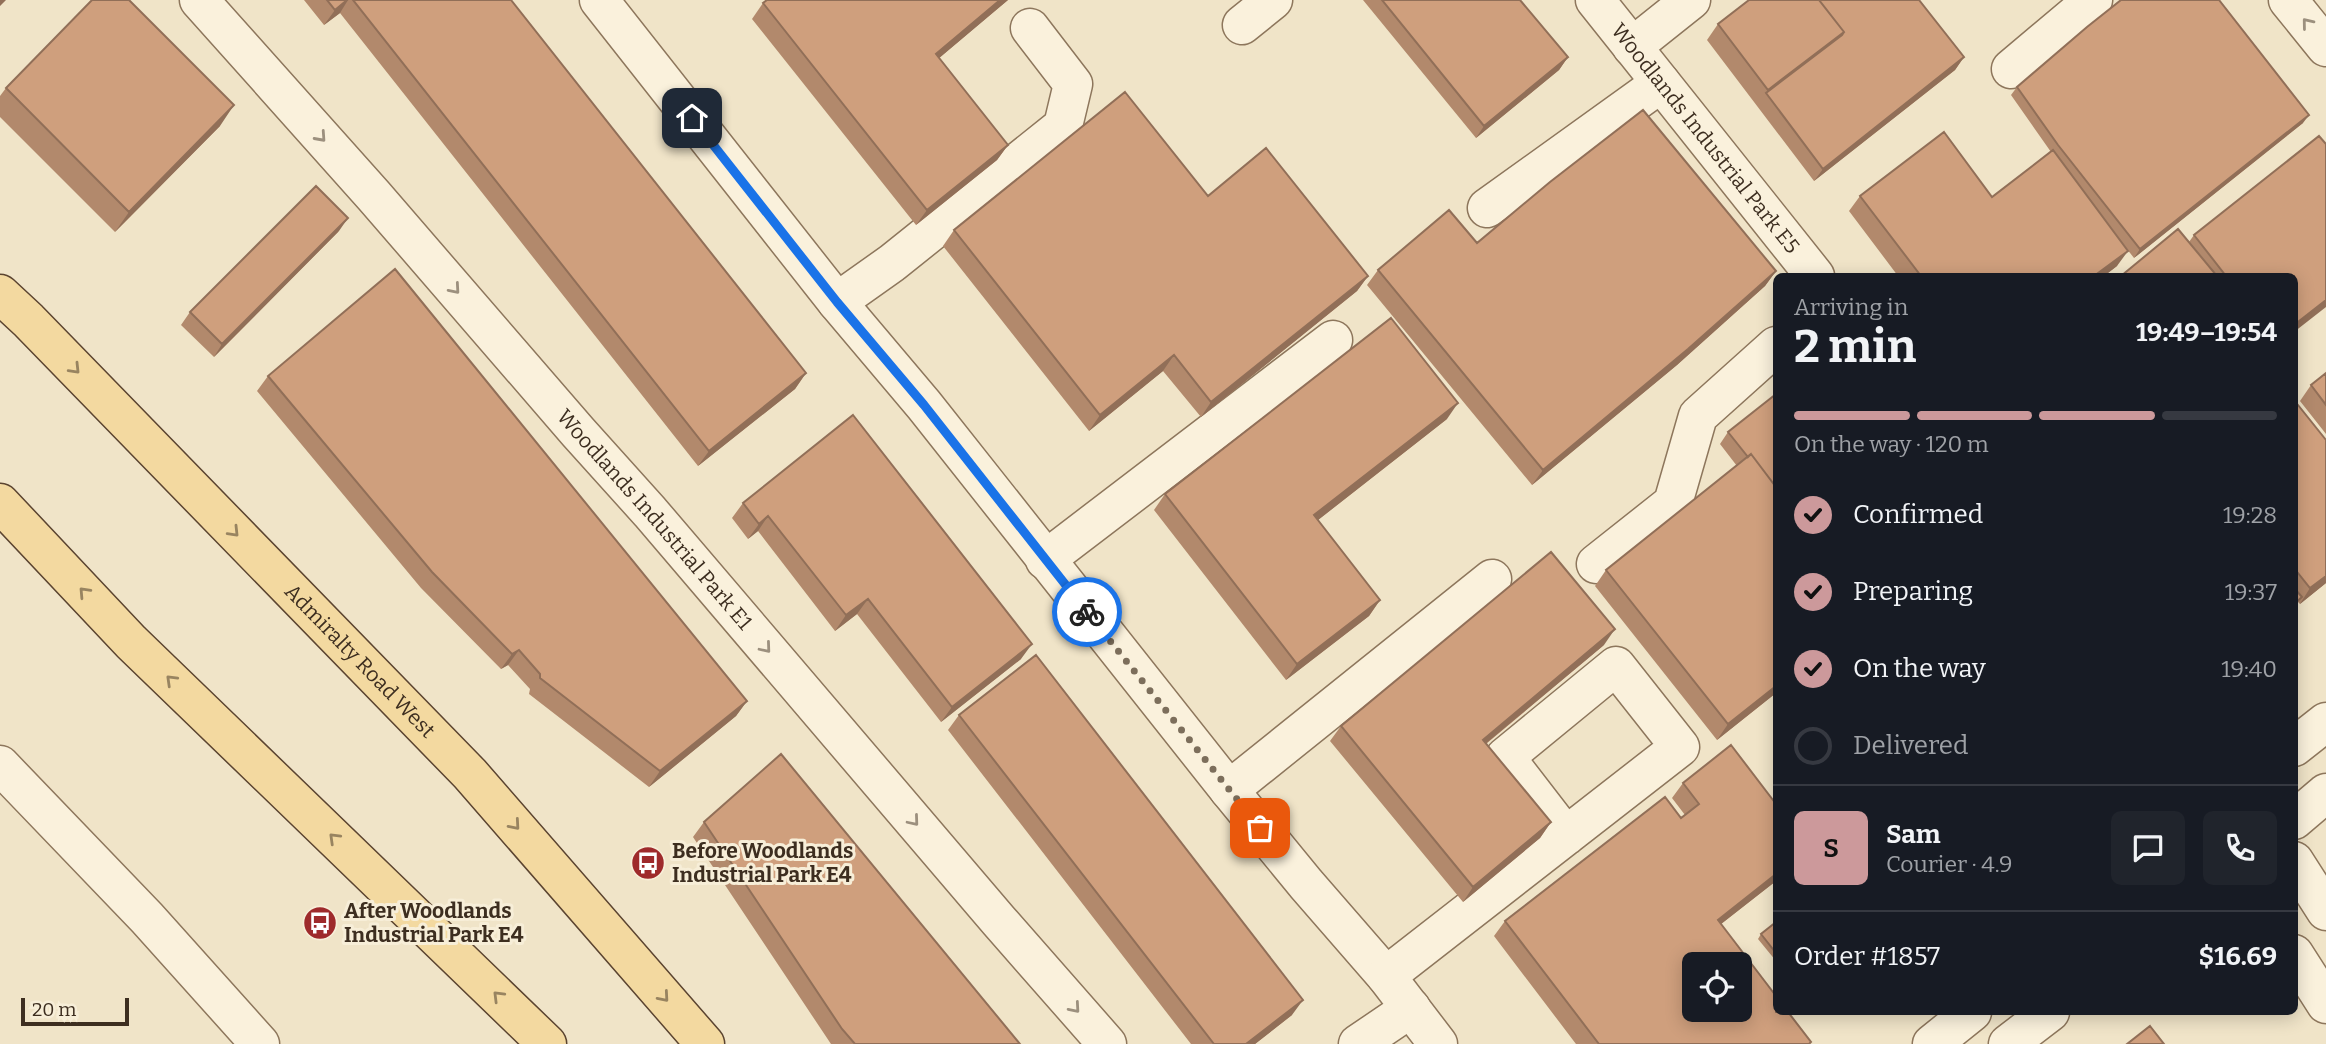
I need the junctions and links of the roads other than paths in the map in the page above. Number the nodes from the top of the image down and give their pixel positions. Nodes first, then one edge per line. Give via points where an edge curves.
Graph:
1 (199, 0) edge
2 (599, 0) edge
3 (1273, 0) edge
4 (1595, 0) edge
5 (1691, 0) edge
6 (2093, 0) edge
7 (2288, 0) edge
8 (1242, 25) dead end
9 (1030, 29) dead end
10 (1632, 47) junction
11 (2326, 47) edge
12 (2011, 69) dead end
13 (1661, 83) junction
14 (1487, 208) dead end
15 (1813, 273) edge
16 (0, 294) edge
17 (837, 302) junction
18 (1333, 340) dead end
19 (1773, 349) edge
20 (0, 503) edge
21 (1045, 560) junction
22 (1595, 564) dead end
23 (1492, 579) dead end
24 (2326, 722) edge
25 (2298, 744) edge
26 (0, 765) edge
27 (1229, 790) junction
28 (2326, 793) edge
29 (2298, 817) edge
30 (1566, 836) junction
31 (2298, 867) edge
32 (2326, 911) edge
33 (2298, 960) edge
34 (1386, 976) junction
35 (2326, 1004) edge
36 (1411, 1008) junction
37 (1968, 1015) edge
38 (2046, 1015) edge
39 (260, 1044) edge
40 (547, 1044) edge
41 (705, 1044) edge
42 (1107, 1044) edge
43 (1358, 1044) edge
44 (1438, 1044) edge
45 (1932, 1044) edge
46 (2008, 1044) edge

1 -> 42 street, Woodlands Industrial Park E1 via 650,512
2 - 17 street
3 - 8 street
4 - 10 street, Woodlands Industrial Park E5
5 - 10 street
6 - 12 street
11 -> 7 street
9 - 17 street via 1073,84 1063,126
10 - 13 street, Woodlands Industrial Park E5
13 - 14 street
13 - 15 street, Woodlands Industrial Park E5
16 -> 41 main road, Admiralty Road West via 470,774
17 - 21 street
18 - 21 street
19 - 22 street via 1698,416 1674,503
40 -> 20 main road via 131,642
21 - 27 street
23 - 27 street
24 - 25 street
26 - 39 street
27 - 34 street
28 - 29 street
30 - 30 street via 1680,747 1616,666 1505,757
30 - 34 street
31 - 32 street
33 - 35 street
34 - 36 street
36 - 43 street
36 - 44 street
37 - 45 street
38 - 46 street

